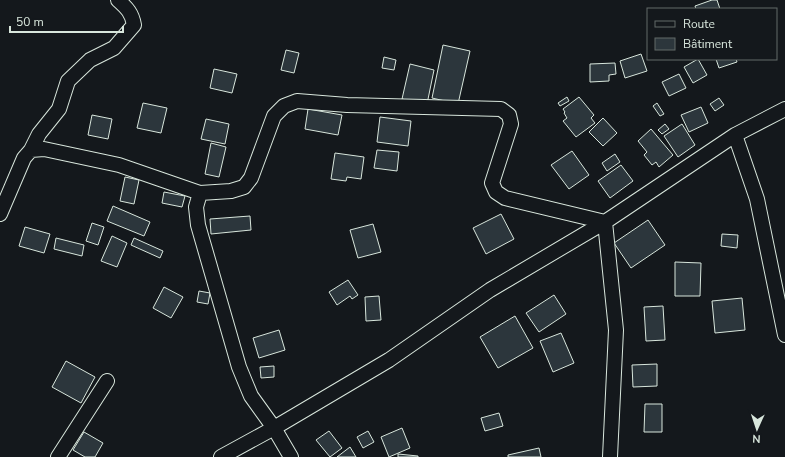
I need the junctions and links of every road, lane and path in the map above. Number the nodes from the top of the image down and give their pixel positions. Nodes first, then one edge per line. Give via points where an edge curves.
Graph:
1 (118, 0) edge
2 (785, 109) edge
3 (735, 135) junction
4 (31, 150) junction
5 (200, 193) junction
6 (0, 214) edge
7 (605, 222) junction
8 (785, 335) edge
9 (107, 381) dead end
10 (274, 428) junction
11 (58, 457) edge
12 (221, 457) edge
13 (291, 457) edge
14 (610, 457) edge

1 - 4 street via 132,15 134,25 114,48 90,60 68,81 59,109 39,134
2 - 3 street
3 - 7 street
3 - 8 street via 757,199
4 - 5 street via 44,149 119,164
4 - 6 street via 24,158
5 - 7 street via 231,191 244,187 251,178 274,116 284,106 297,100 347,105 501,110 509,115 512,124 492,183 496,192 505,198
5 - 10 street via 196,207 198,225 238,367 251,396
7 - 10 street via 490,290 388,360
7 - 14 street via 616,330
9 - 11 street
10 - 12 street
10 - 13 street

